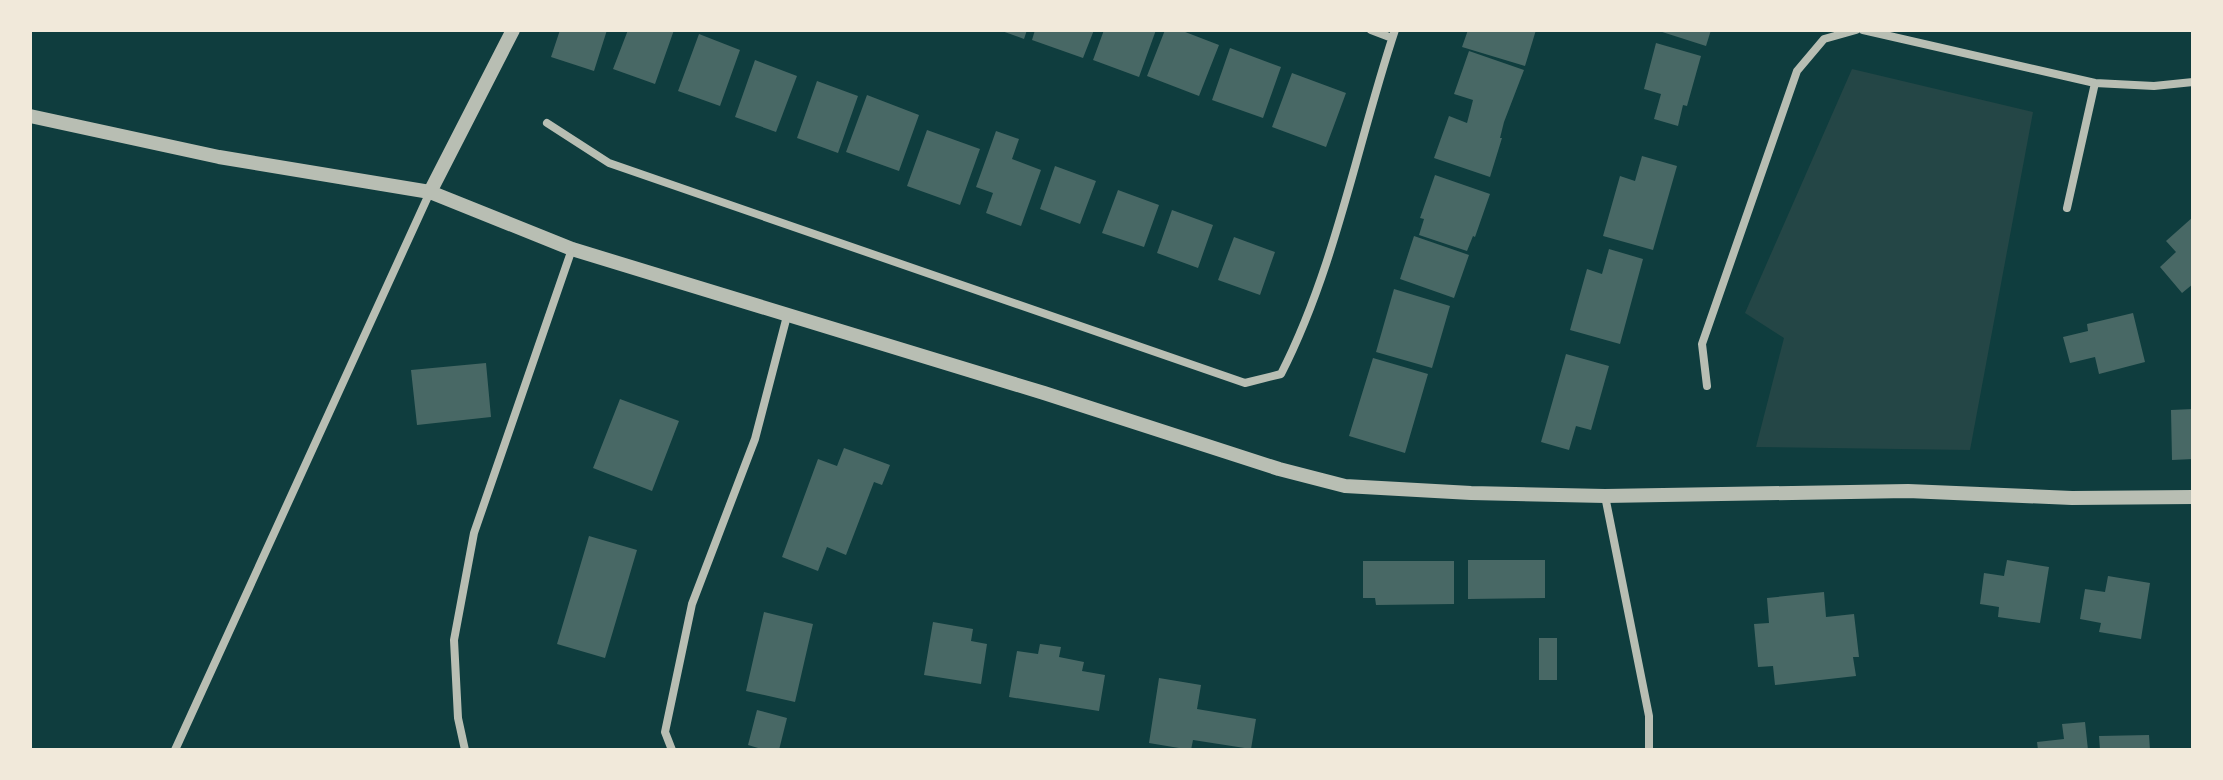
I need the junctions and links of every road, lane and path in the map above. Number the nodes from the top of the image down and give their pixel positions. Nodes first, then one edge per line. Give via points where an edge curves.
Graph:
1 (513, 30) edge
2 (1371, 30) edge
3 (1856, 30) edge
4 (1863, 30) edge
5 (1394, 34) edge
6 (2193, 82) edge
7 (2095, 83) junction
8 (30, 116) edge
9 (547, 123) dead end
10 (430, 192) junction
11 (2067, 208) dead end
12 (572, 249) junction
13 (787, 316) junction
14 (1707, 386) dead end
15 (1605, 496) junction
16 (2193, 497) edge
17 (175, 750) edge
18 (465, 750) edge
19 (672, 750) edge
20 (1649, 750) edge

1 - 10 street
2 - 5 street
3 - 14 street via 1824,39 1797,71 1702,344
4 - 7 street
5 - 9 street via 1305,327 1281,374 1245,383 609,163
6 - 7 street
7 - 11 street
8 - 10 street via 219,157
10 - 12 street
10 - 17 street
12 - 13 street
12 - 18 street via 474,533 454,640
13 - 15 street via 1345,486
13 - 19 street via 755,439 692,604 665,732
15 - 16 street via 1908,491
15 - 20 street via 1649,716

